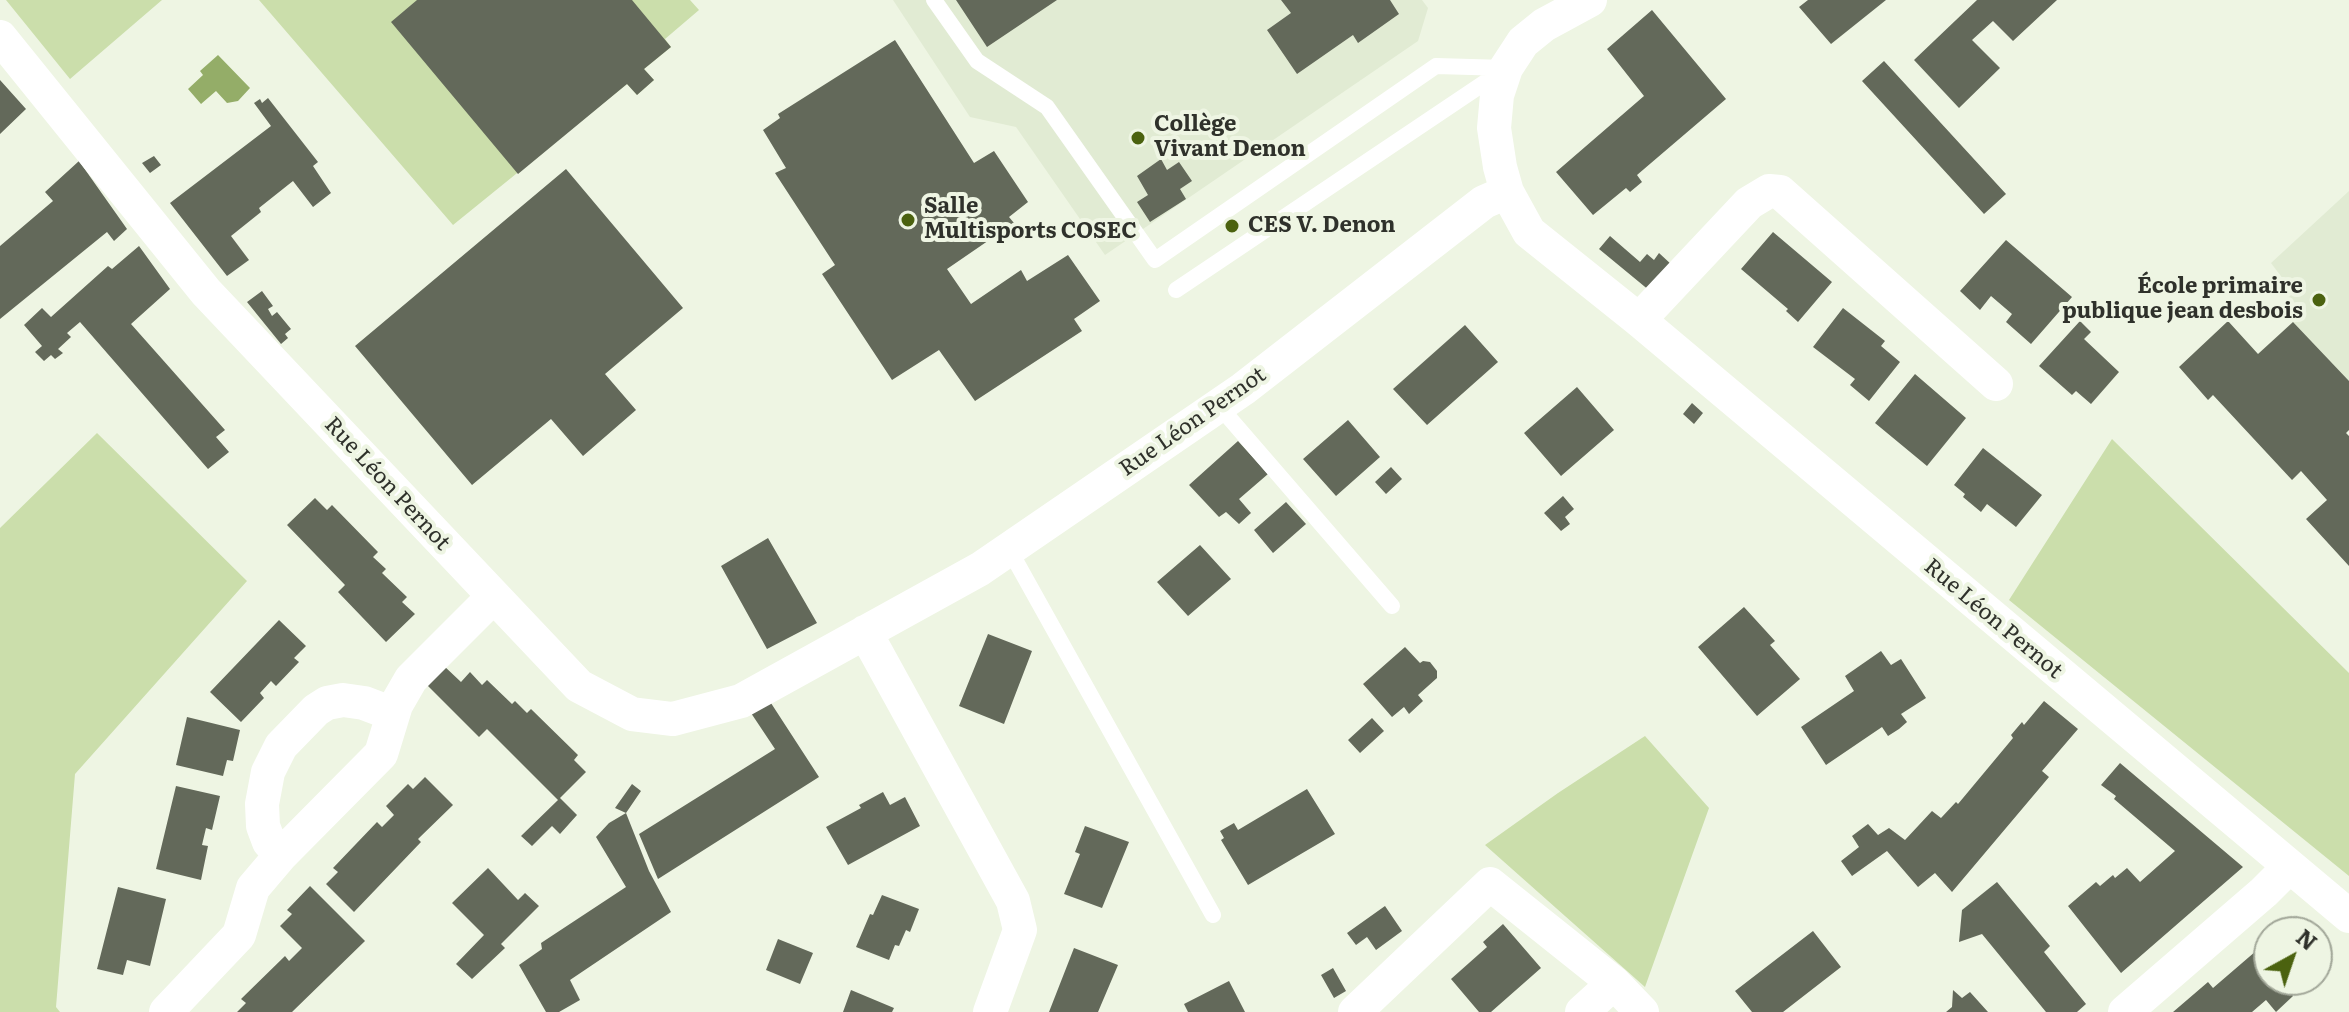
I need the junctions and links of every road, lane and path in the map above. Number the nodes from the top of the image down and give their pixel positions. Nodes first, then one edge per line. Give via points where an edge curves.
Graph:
1 (934, 0) edge
2 (1590, 0) edge
3 (0, 37) edge
4 (1506, 68) junction
5 (1504, 180) junction
6 (1176, 290) dead end
7 (1639, 320) junction
8 (1996, 384) dead end
9 (1219, 406) junction
10 (1009, 549) junction
11 (493, 597) junction
12 (1392, 606) dead end
13 (865, 632) junction
14 (393, 714) junction
15 (281, 855) junction
16 (2289, 867) junction
17 (1213, 915) dead end
18 (2349, 916) edge
19 (1614, 983) junction
20 (166, 1012) edge
21 (990, 1012) edge
22 (1355, 1012) edge
23 (1582, 1012) edge
24 (1642, 1012) edge
25 (2125, 1012) edge

1 - 4 lane via 977,61 1047,107 1155,260 1436,66
2 - 4 street via 1523,42
3 - 11 street, Rue Léon Pernot via 206,292
4 - 5 street via 1494,128
4 - 6 lane
5 - 7 street, Rue Léon Pernot via 1529,232
5 - 9 street, Rue Léon Pernot via 1484,202
7 - 8 street via 1749,203 1769,191 1780,192
7 - 16 street, Rue Léon Pernot
9 - 10 street, Rue Léon Pernot
9 - 12 lane
10 - 13 street, Rue Léon Pernot
10 - 17 lane
11 - 13 street, Rue Léon Pernot via 579,686 632,714 673,719 741,701
11 - 14 street via 411,679
13 - 21 street via 1013,901 1020,930
14 - 15 street via 381,754
14 - 15 street via 364,703 327,703 281,746 268,772 262,804 263,826
15 - 20 street via 253,888 239,935
16 - 18 street, Rue Léon Pernot
16 - 25 street
19 - 22 street via 1490,884
19 - 23 street
19 - 24 street

